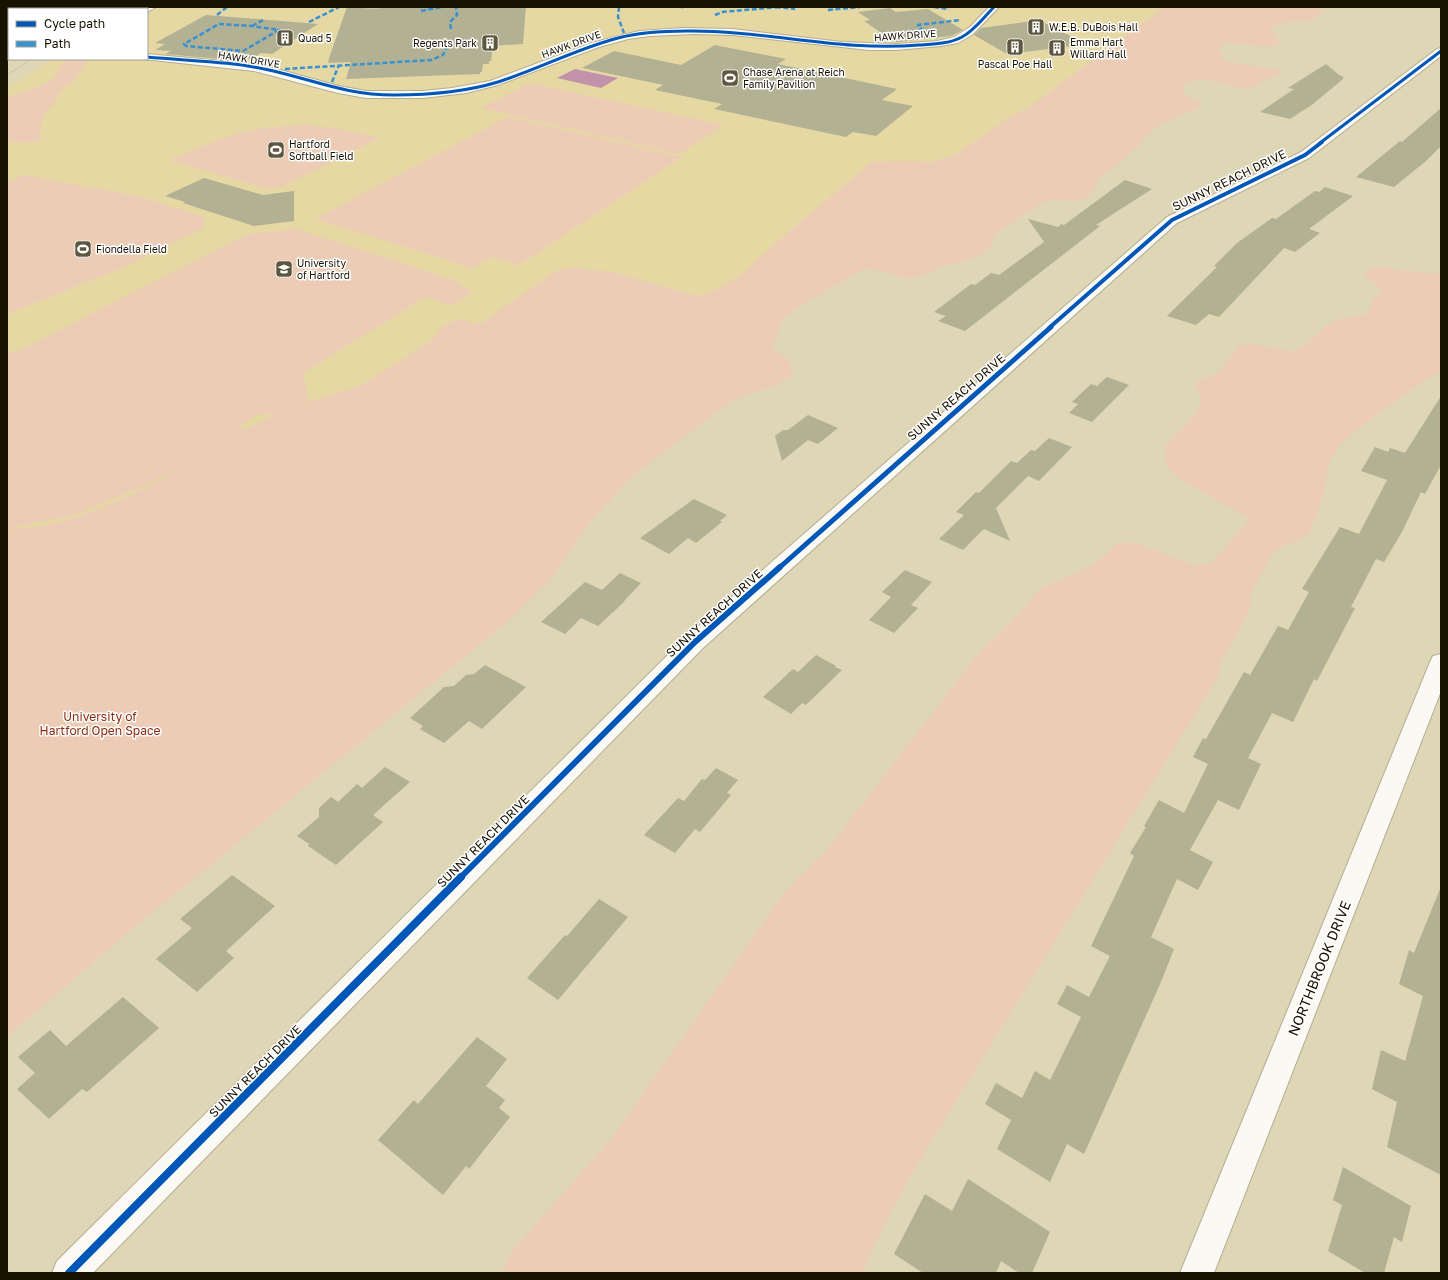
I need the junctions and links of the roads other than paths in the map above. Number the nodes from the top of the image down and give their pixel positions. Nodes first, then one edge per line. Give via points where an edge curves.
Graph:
1 (994, 7) edge
2 (1441, 51) edge
3 (148, 57) edge
4 (1441, 662) edge
5 (69, 1273) edge
6 (1197, 1273) edge

1 - 3 street, HAWK DRIVE via 970,32 959,39 941,43 881,48 830,45 737,33 656,33 615,39 496,83 448,92 410,95 354,92 322,86 269,70
2 - 5 street, SUNNY REACH DRIVE via 1305,155 1172,220 696,642
4 - 6 street, NORTHBROOK DRIVE

